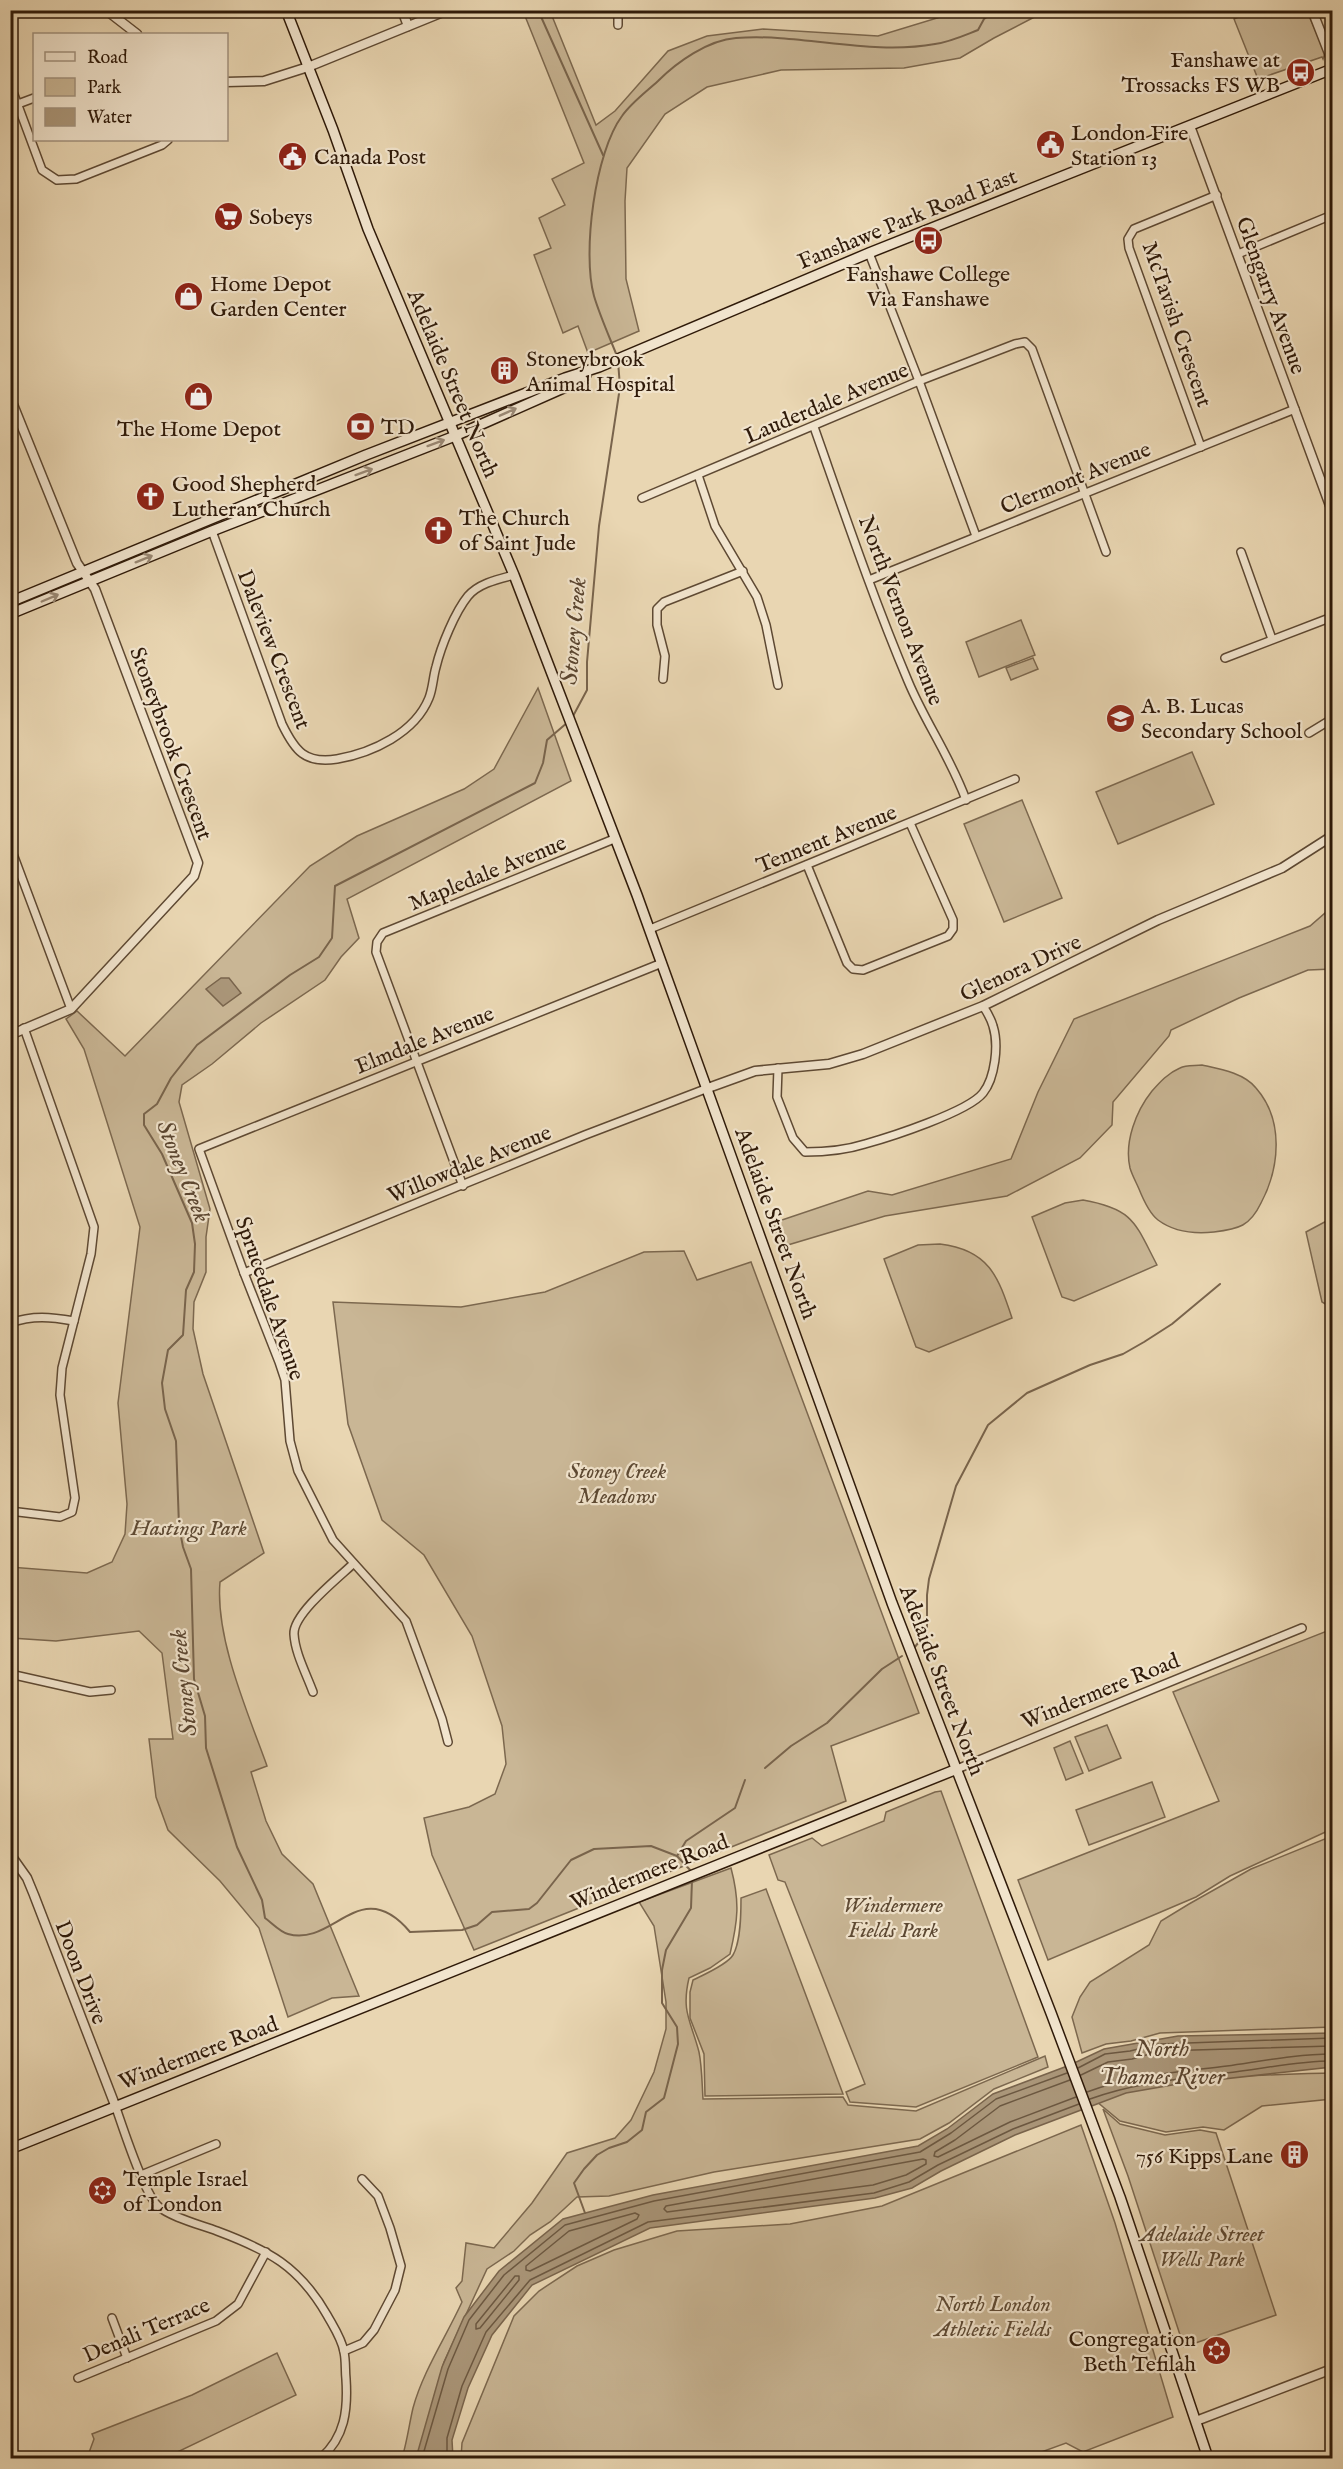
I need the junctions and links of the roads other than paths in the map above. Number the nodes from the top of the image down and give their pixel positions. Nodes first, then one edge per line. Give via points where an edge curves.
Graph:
1 (18, 10) edge
2 (106, 10) edge
3 (286, 10) edge
4 (402, 10) edge
5 (447, 10) edge
6 (618, 10) edge
7 (1312, 10) edge
8 (10, 14) edge
9 (618, 25) dead end
10 (408, 26) junction
11 (136, 33) edge
12 (1332, 61) edge
13 (308, 67) junction
14 (1332, 69) edge
15 (228, 82) edge
16 (10, 84) edge
17 (33, 98) edge
18 (18, 104) junction
19 (1190, 126) junction
20 (167, 141) edge
21 (1217, 195) junction
22 (1332, 215) edge
23 (869, 253) junction
24 (1238, 254) junction
25 (599, 368) junction
26 (919, 381) junction
27 (10, 397) edge
28 (1295, 409) junction
29 (450, 424) junction
30 (814, 427) junction
31 (455, 436) junction
32 (1201, 447) junction
33 (698, 475) junction
34 (1084, 492) junction
35 (642, 498) dead end
36 (1332, 511) edge
37 (212, 531) junction
38 (976, 536) junction
39 (1106, 552) dead end
40 (1241, 552) dead end
41 (742, 571) junction
42 (82, 572) junction
43 (514, 575) junction
44 (869, 580) junction
45 (90, 581) junction
46 (10, 602) edge
47 (10, 614) edge
48 (1332, 617) edge
49 (1272, 639) junction
50 (1225, 658) dead end
51 (663, 679) dead end
52 (778, 685) dead end
53 (1332, 719) edge
54 (1309, 733) dead end
55 (1015, 779) dead end
56 (966, 800) junction
57 (910, 823) junction
58 (1332, 836) edge
59 (614, 839) junction
60 (10, 846) edge
61 (807, 865) junction
62 (650, 929) junction
63 (662, 963) junction
64 (983, 1005) junction
65 (71, 1009) junction
66 (24, 1028) junction
67 (10, 1035) edge
68 (415, 1061) junction
69 (778, 1068) junction
70 (708, 1088) junction
71 (199, 1149) joint
72 (463, 1186) junction
73 (244, 1273) junction
74 (74, 1321) junction
75 (10, 1323) edge
76 (10, 1511) edge
77 (353, 1564) junction
78 (1302, 1628) dead end
79 (10, 1674) edge
80 (111, 1690) dead end
81 (313, 1692) dead end
82 (448, 1742) dead end
83 (957, 1769) junction
84 (10, 1854) edge
85 (115, 2105) junction
86 (216, 2144) dead end
87 (10, 2148) edge
88 (141, 2175) junction
89 (362, 2179) dead end
90 (266, 2252) junction
91 (112, 2318) dead end
92 (344, 2351) junction
93 (127, 2358) junction
94 (1332, 2369) edge
95 (78, 2378) dead end
96 (1196, 2421) junction
97 (321, 2458) edge
98 (1208, 2458) edge

1 - 8 street
2 - 11 street
3 - 13 main road, Adelaide Street North
4 - 10 street
5 - 10 street
6 - 9 street
7 - 12 street
10 - 13 street
13 - 15 street via 264,81
13 - 29 main road, Adelaide Street North via 368,229
14 - 19 main road, Fanshawe Park Road East
16 - 18 street
17 - 18 street
18 - 20 street via 42,170 57,180 76,179
19 - 21 street, Glengarry Avenue
19 - 23 main road, Fanshawe Park Road East
21 - 24 street, Glengarry Avenue
21 - 32 street, McTavish Crescent via 1134,229 1128,239
22 - 24 street
23 - 25 main road, Fanshawe Park Road East
23 - 26 street
24 - 28 street, Glengarry Avenue
25 - 29 main road, Fanshawe Park Road East
31 -> 25 main road, Fanshawe Park Road East via 568,386
26 - 30 street, Lauderdale Avenue
26 - 34 street, Lauderdale Avenue via 1025,342 1032,349
26 - 38 street
27 - 42 street, Stoneybrook Crescent
28 - 32 street, Clermont Avenue
28 - 36 street, Glengarry Avenue
29 - 31 main road, Adelaide Street North
29 - 42 main road, Fanshawe Park Road East
30 - 33 street, Lauderdale Avenue
30 - 44 street, North Vernon Avenue
37 -> 31 main road, Fanshawe Park Road East
31 - 43 main road, Adelaide Street North
32 - 34 street, Clermont Avenue
33 - 35 street, Lauderdale Avenue
33 - 41 street via 715,526
34 - 38 street, Clermont Avenue
34 - 39 street
37 - 43 street, Daleview Crescent via 291,743 304,756 322,761 354,756 388,742 415,722 429,698 436,665 468,596 483,585
45 -> 37 main road, Fanshawe Park Road East
38 - 44 street, Clermont Avenue
40 - 49 street
41 - 51 street via 664,602 657,609 665,656
41 - 52 street via 757,597 766,625
42 - 45 street, Stoneybrook Crescent
42 - 46 main road, Fanshawe Park Road East
43 - 59 main road, Adelaide Street North
44 - 56 street, North Vernon Avenue via 920,711 955,770
47 -> 45 main road, Fanshawe Park Road East
45 - 65 street, Stoneybrook Crescent via 198,863 195,876
48 - 49 street
49 - 50 street
53 - 54 street
55 - 56 street, Tennent Avenue
56 - 57 street, Tennent Avenue
57 - 61 street, Tennent Avenue
57 - 61 street via 953,920 948,936 863,970 853,969 847,963
58 - 64 street, Glenora Drive via 1282,868 1158,920
59 - 62 main road, Adelaide Street North
59 - 68 street, Mapledale Avenue via 383,933 376,952
60 - 65 street
61 - 62 street, Tennent Avenue
62 - 63 main road, Adelaide Street North
63 - 68 street, Elmdale Avenue
63 - 70 main road, Adelaide Street North
64 - 69 street, Glenora Drive via 863,1054 829,1064
64 - 69 street via 994,1028 995,1048 992,1075 983,1093 970,1104 863,1145 805,1152 793,1138 777,1097
65 - 66 street, Stoneybrook Crescent
66 - 67 street, Stoneybrook Crescent
66 - 74 street via 94,1227
68 - 71 street, Elmdale Avenue
68 - 72 street
69 - 70 street, Glenora Drive via 741,1075
70 - 72 street, Willowdale Avenue
70 - 83 main road, Adelaide Street North via 892,1603
71 - 73 street, Sprucedale Avenue
72 - 73 street, Willowdale Avenue
73 - 77 street, Sprucedale Avenue via 285,1380 293,1456 333,1540
74 - 75 street via 48,1316
74 - 76 street via 62,1368 60,1395 75,1498 72,1512 60,1517
77 - 81 street via 298,1618 296,1644
77 - 82 street, Sprucedale Avenue via 406,1621
78 - 83 street, Windermere Road
79 - 80 street via 90,1692
83 - 85 main road, Windermere Road
83 - 96 main road, Adelaide Street North via 1120,2197
84 - 85 street, Doon Drive via 27,1878
85 - 87 main road, Windermere Road
85 - 88 street
86 - 88 street
88 - 90 street via 157,2206
89 - 92 street via 378,2196 400,2266 395,2290 374,2330 363,2343
90 - 92 street via 291,2268 315,2294
90 - 93 street, Denali Terrace via 231,2311
91 - 93 street
92 - 97 street via 345,2420 336,2442
93 - 95 street, Denali Terrace
94 - 96 street
96 - 98 main road, Adelaide Street North

